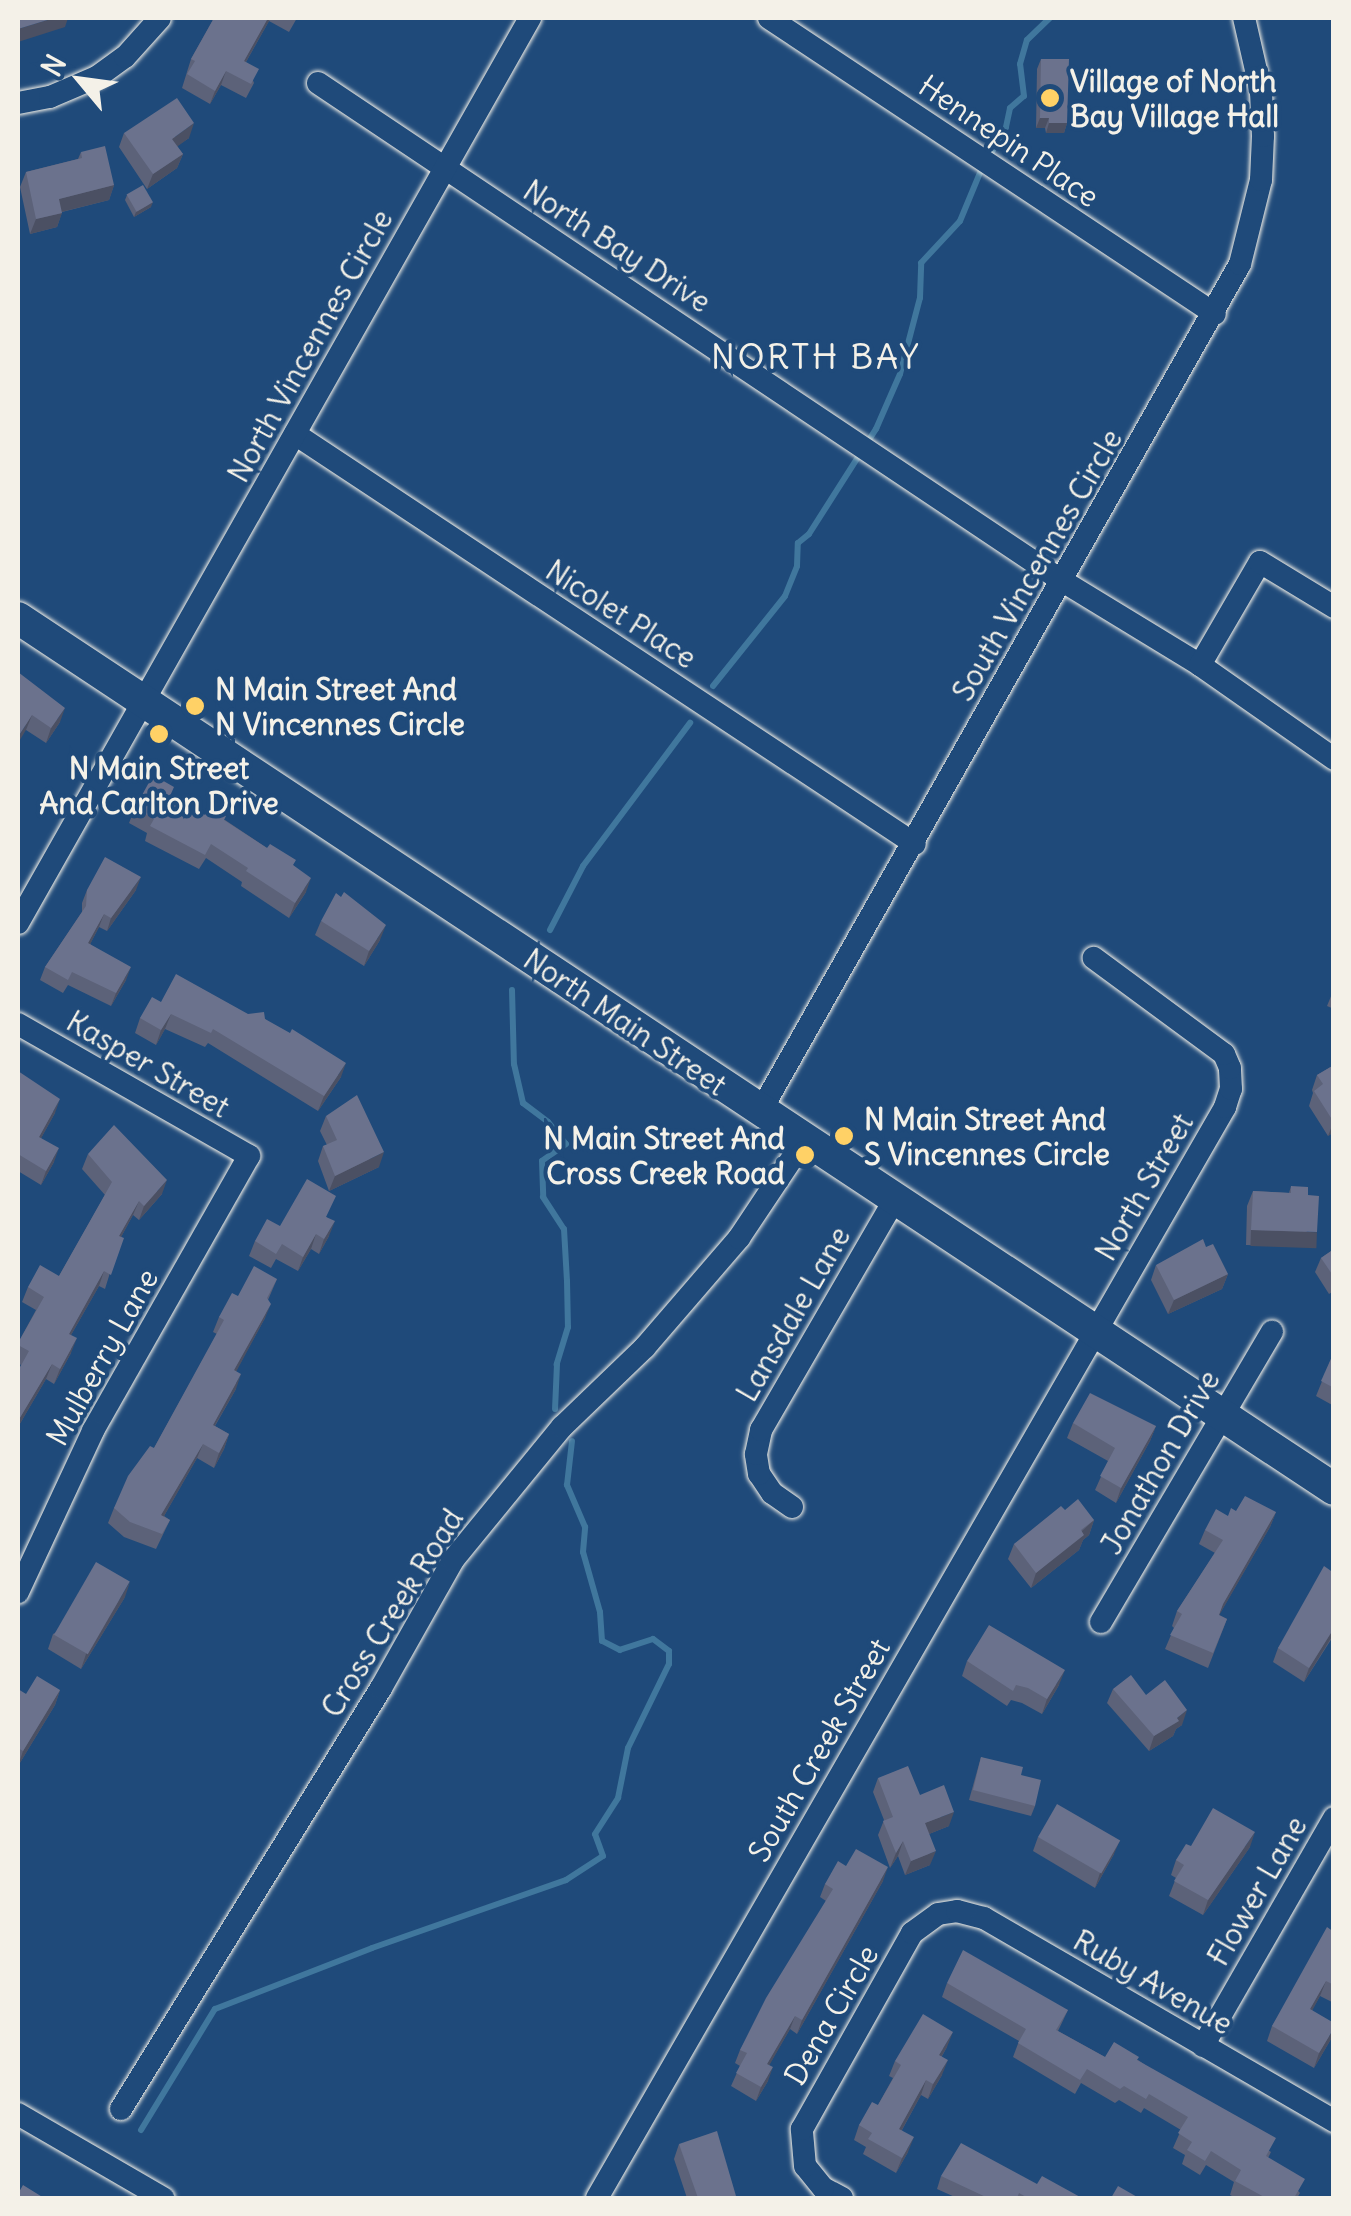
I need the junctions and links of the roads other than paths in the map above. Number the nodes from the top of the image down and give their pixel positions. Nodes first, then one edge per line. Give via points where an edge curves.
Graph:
1 (160, 18) edge
2 (530, 18) edge
3 (769, 18) edge
4 (1244, 18) edge
5 (318, 83) dead end
6 (18, 103) edge
7 (444, 168) junction
8 (1216, 314) junction
9 (295, 434) junction
10 (1061, 580) junction
11 (1334, 607) edge
12 (18, 618) edge
13 (1200, 666) junction
14 (143, 704) junction
15 (1334, 759) edge
16 (914, 844) junction
17 (18, 923) edge
18 (1094, 958) dead end
19 (18, 1024) edge
20 (760, 1112) junction
21 (803, 1142) junction
22 (249, 1156) joint
23 (894, 1201) junction
24 (1094, 1331) junction
25 (1272, 1332) dead end
26 (1222, 1415) junction
27 (1334, 1489) edge
28 (792, 1508) dead end
29 (18, 1592) edge
30 (1101, 1622) dead end
31 (1334, 1818) edge
32 (938, 1914) joint
33 (1203, 2046) junction
34 (121, 2109) dead end
35 (18, 2114) edge
36 (1334, 2121) edge
37 (162, 2198) edge
38 (596, 2198) edge
39 (842, 2198) edge

1 - 6 street via 98,77
2 - 7 street, North Vincennes Circle
3 - 8 street, Hennepin Place
4 - 8 street, South Vincennes Circle via 1261,92 1260,180 1240,264
5 - 7 street, North Bay Drive
7 - 9 street, North Vincennes Circle
7 - 10 street, North Bay Drive
8 - 10 street, South Vincennes Circle
9 - 14 street, North Vincennes Circle
9 - 16 street, Nicolet Place
10 - 13 street, North Bay Drive
10 - 16 street, South Vincennes Circle
11 - 13 street via 1260,562
12 - 14 main road, North Main Street
13 - 15 street, North Bay Drive
14 - 17 street, North Vincennes Circle
14 - 20 main road, North Main Street
16 - 20 street, South Vincennes Circle
18 - 24 street, North Street via 1224,1054 1231,1089
19 - 22 street, Kasper Street
20 - 21 main road, North Main Street
21 - 23 main road, North Main Street
21 - 34 street, Cross Creek Road via 739,1238 645,1347 562,1427 453,1560
22 - 29 street, Mulberry Lane via 93,1431
23 - 24 main road, North Main Street
23 - 28 street, Lansdale Lane via 761,1430 759,1474
24 - 26 main road, North Main Street
24 - 38 street, South Creek Street
25 - 26 street, Jonathon Drive
26 - 27 main road, North Main Street
26 - 30 street, Jonathon Drive
31 - 33 street, Flower Lane
32 - 33 street, Ruby Avenue via 956,1910 984,1918
32 - 39 street, Dena Circle via 912,1934 802,2129 813,2178
33 - 36 street, Ruby Avenue
35 - 37 street

